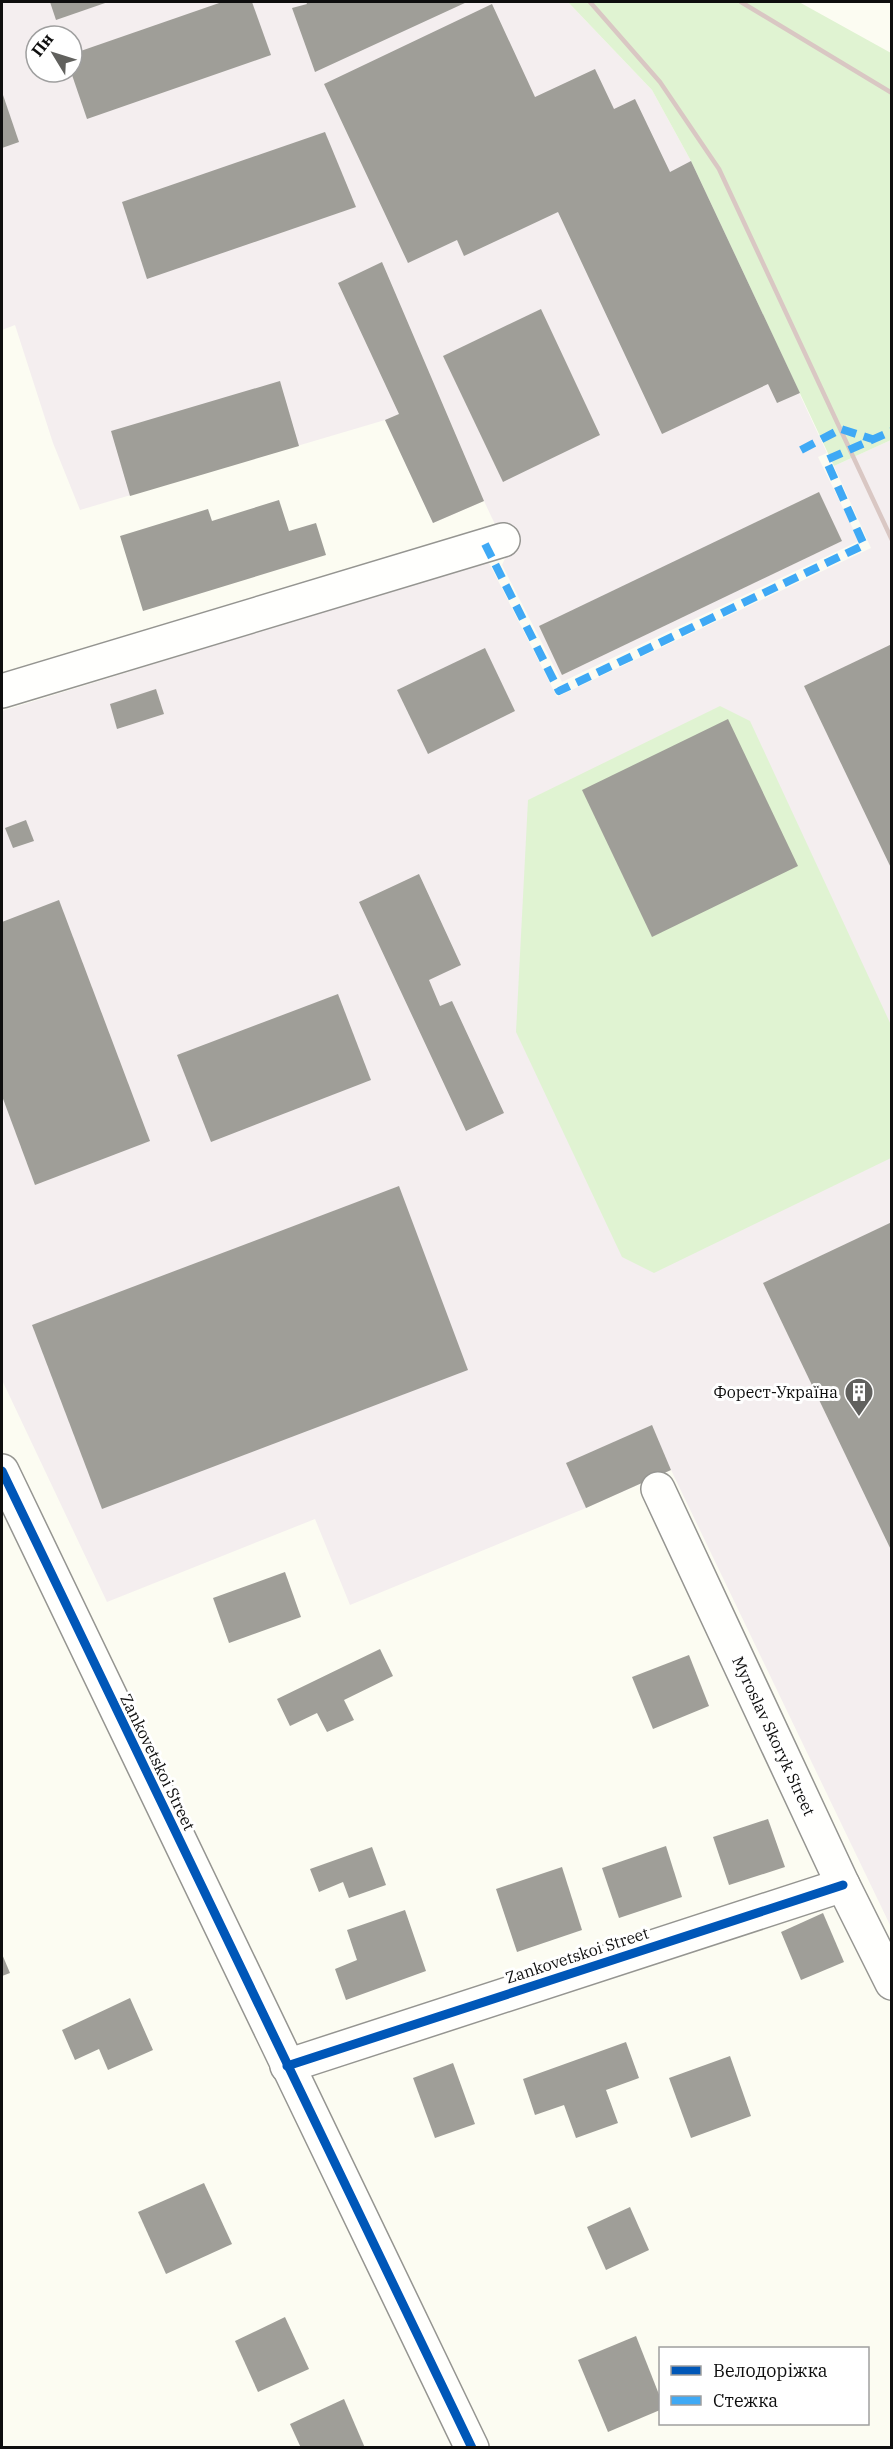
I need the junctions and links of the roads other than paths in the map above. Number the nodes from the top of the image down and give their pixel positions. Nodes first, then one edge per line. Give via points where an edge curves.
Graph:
1 (503, 540) dead end
2 (2, 691) edge
3 (2, 1472) edge
4 (658, 1489) dead end
5 (843, 1885) junction
6 (891, 1983) edge
7 (287, 2066) junction
8 (472, 2448) edge

1 - 2 street
3 - 7 street, Zankovetskoi Street
4 - 5 street, Myroslav Skoryk Street
5 - 6 street, Myroslav Skoryk Street
5 - 7 street, Zankovetskoi Street
7 - 8 street, Zankovetskoi Street

